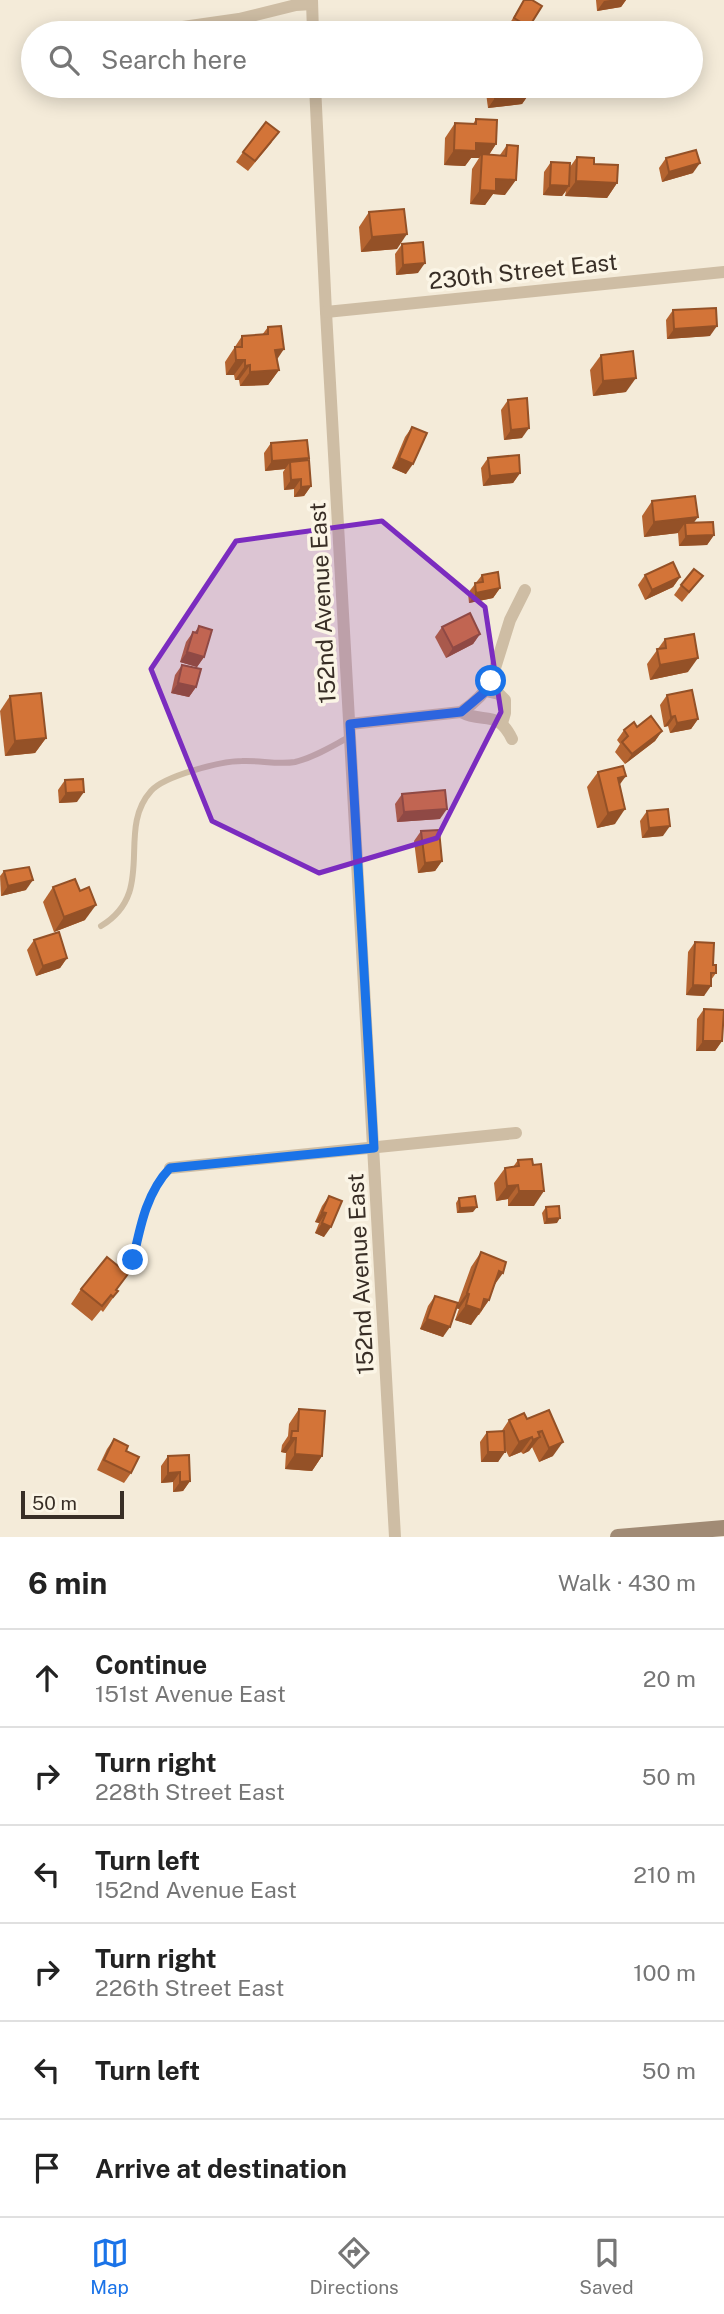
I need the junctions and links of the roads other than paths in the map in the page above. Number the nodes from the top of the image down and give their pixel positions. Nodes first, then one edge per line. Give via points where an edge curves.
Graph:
1 (312, 2) edge
2 (225, 21) edge
3 (313, 21) edge
4 (316, 98) edge
5 (724, 272) edge
6 (326, 312) junction
7 (525, 590) dead end
8 (486, 691) junction
9 (461, 712) junction
10 (502, 723) junction
11 (351, 730) junction
12 (512, 739) dead end
13 (101, 926) dead end
14 (516, 1133) dead end
15 (374, 1148) junction
16 (170, 1168) joint
17 (133, 1260) dead end
18 (724, 1528) edge
19 (395, 1537) edge
20 (618, 1537) edge

1 - 2 street
1 - 3 street
4 - 6 street, 152nd Avenue East
5 - 6 street, 230th Street East
6 - 11 street, 152nd Avenue East
7 - 8 street
8 - 9 street
8 - 10 street via 505,700
9 - 10 street
9 - 11 street
10 - 12 street
11 - 13 lane via 314,755 293,762 210,765 152,788 134,831 136,861 128,895 114,918
11 - 15 street, 152nd Avenue East
14 - 15 street
15 - 16 street
15 - 19 street, 152nd Avenue East
16 - 17 lane via 150,1199
18 - 20 street

